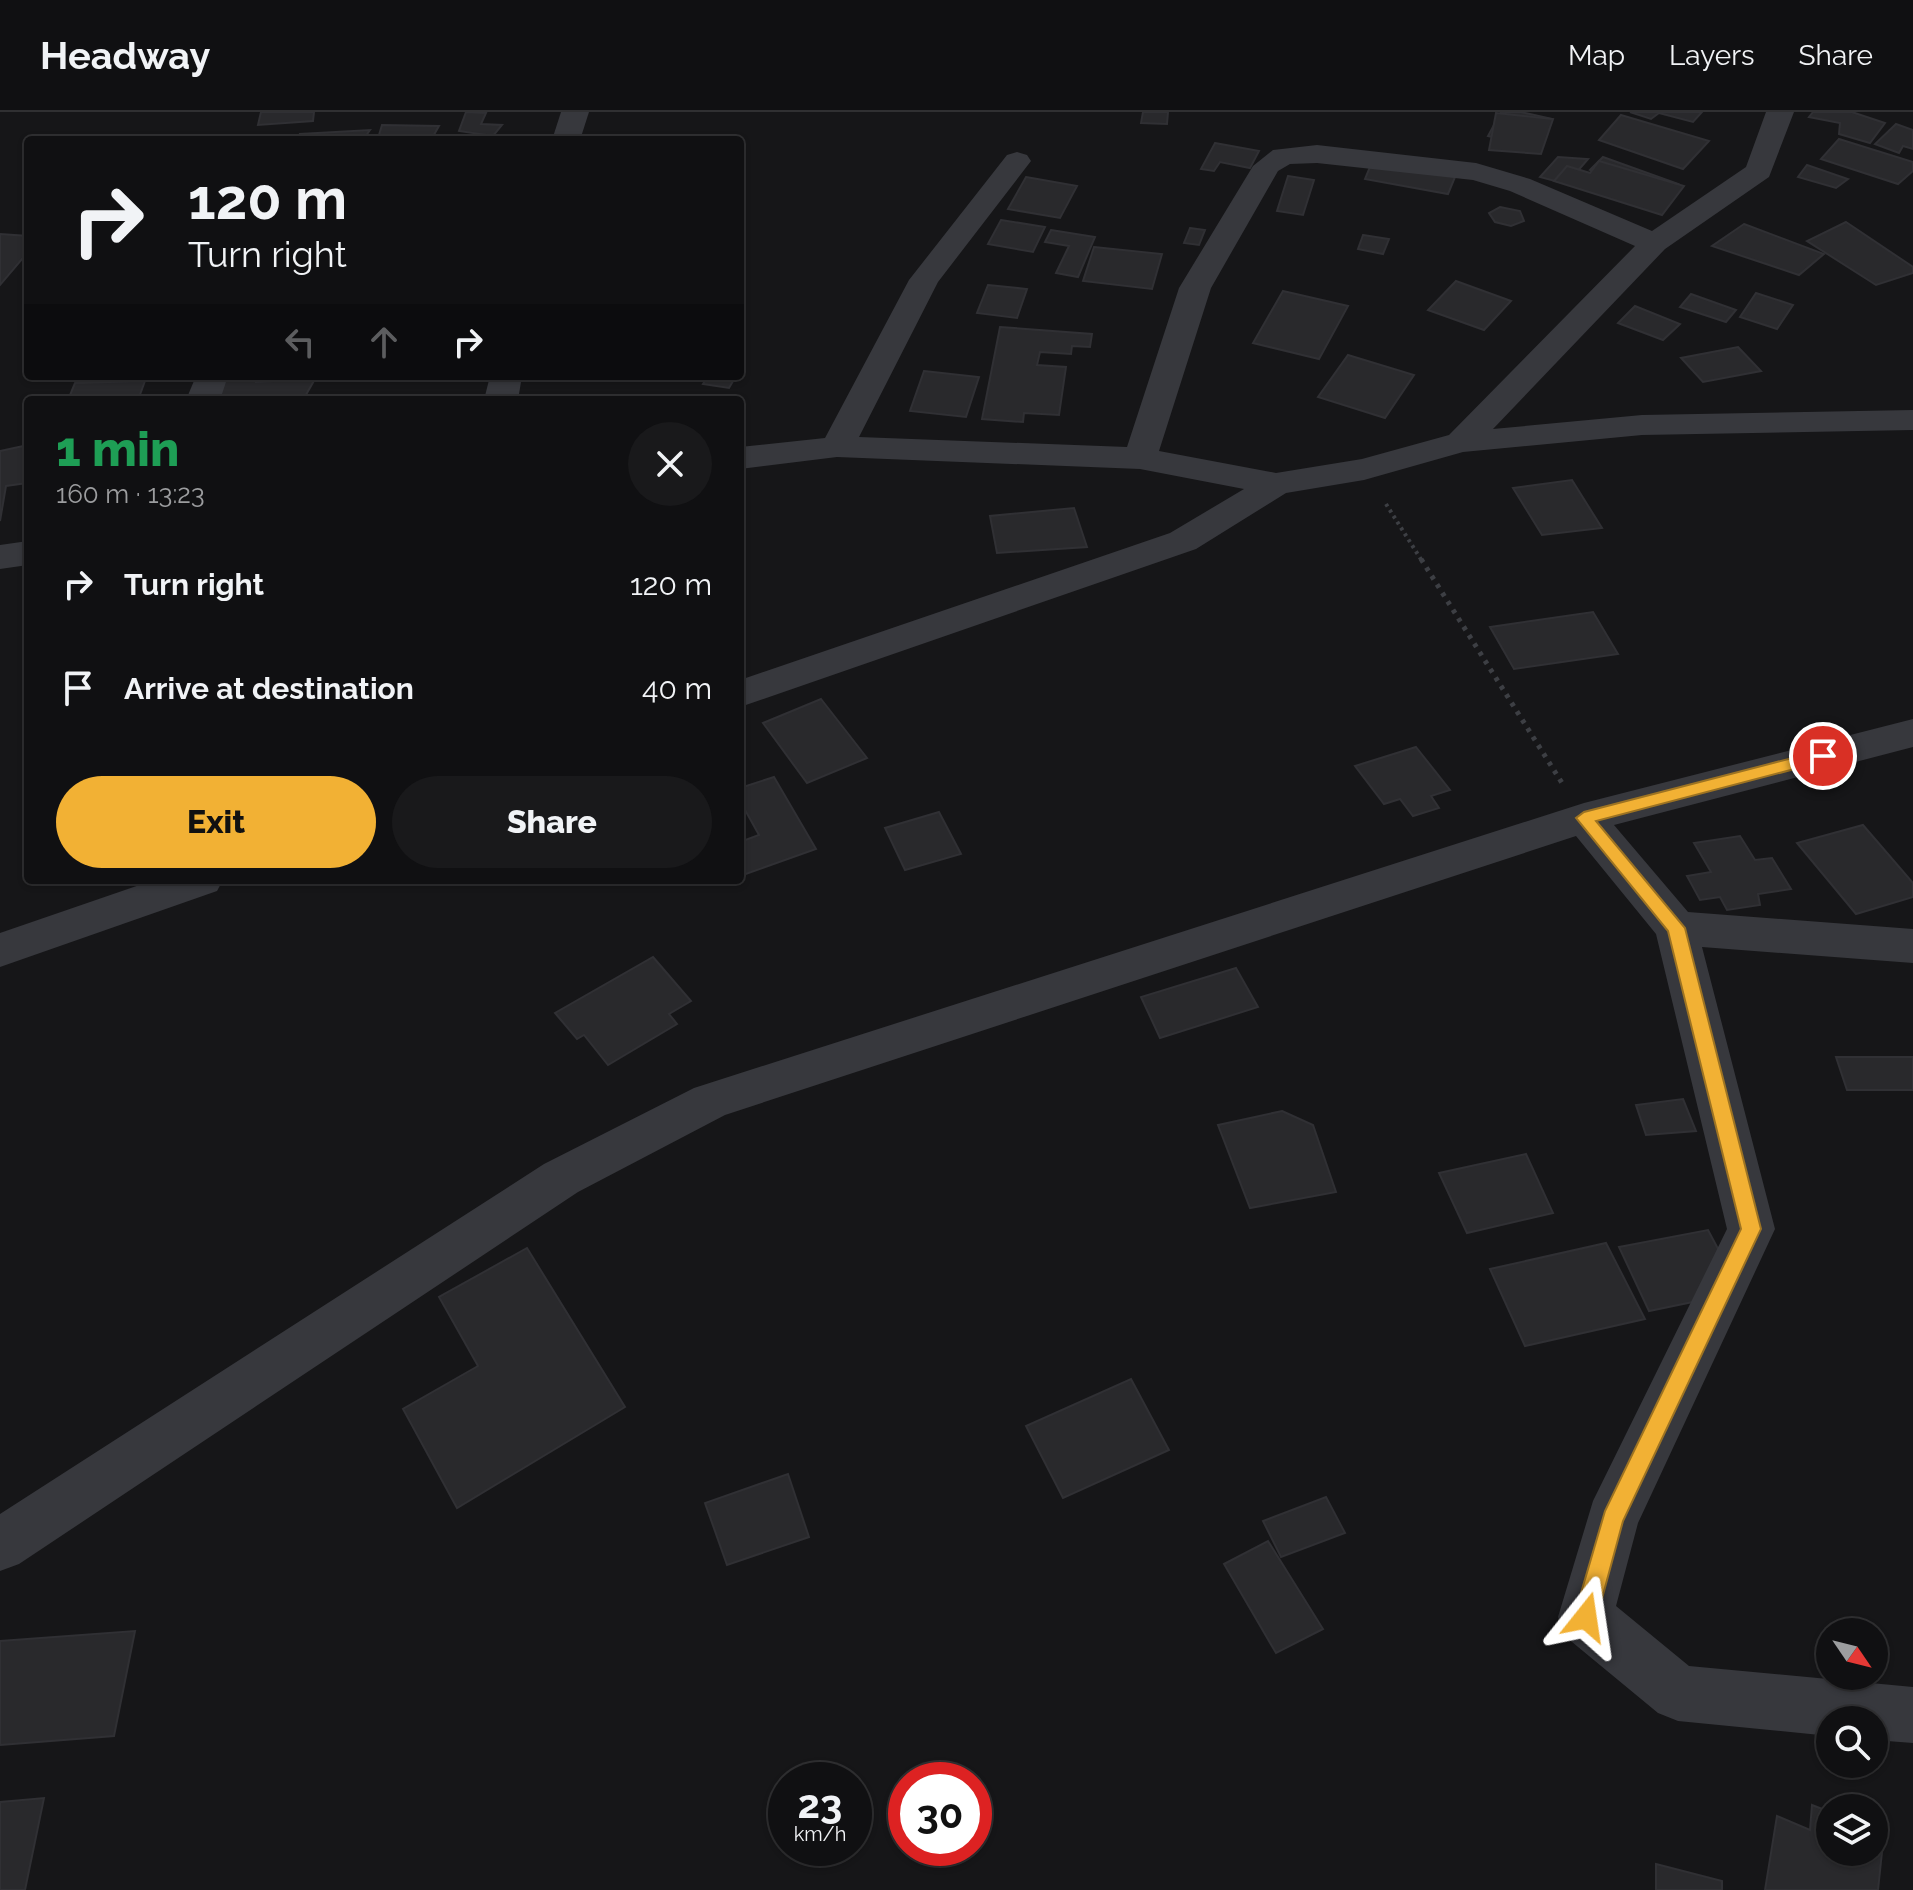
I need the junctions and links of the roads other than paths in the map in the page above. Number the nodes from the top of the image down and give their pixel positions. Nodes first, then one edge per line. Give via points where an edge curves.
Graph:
1 (575, 112) edge
2 (1780, 112) edge
3 (567, 136) edge
4 (1017, 161) dead end
5 (1654, 243) junction
6 (1913, 420) edge
7 (1461, 442) junction
8 (837, 447) junction
9 (744, 458) edge
10 (1140, 458) junction
11 (1276, 484) junction
12 (24, 554) edge
13 (0, 557) edge
14 (744, 693) edge
15 (1913, 733) edge
16 (1584, 818) junction
17 (190, 884) edge
18 (1676, 928) junction
19 (1913, 946) edge
20 (0, 950) edge
21 (0, 1545) edge
22 (1913, 1715) edge

1 - 3 street
2 - 5 street via 1759,171
4 - 8 street via 924,280
5 - 7 street
5 - 10 street via 1520,185 1476,172 1317,154 1283,156 1267,166 1195,288
6 - 7 street via 1642,425
7 - 11 street via 1364,469
8 - 9 street
8 - 10 street
10 - 11 street
11 - 14 street via 1183,541
12 - 13 street
15 - 16 street
16 - 18 street
16 - 21 street via 710,1101 561,1178
17 - 20 street
18 - 19 street
18 - 22 street via 1751,1229 1612,1519 1586,1617 1678,1693

